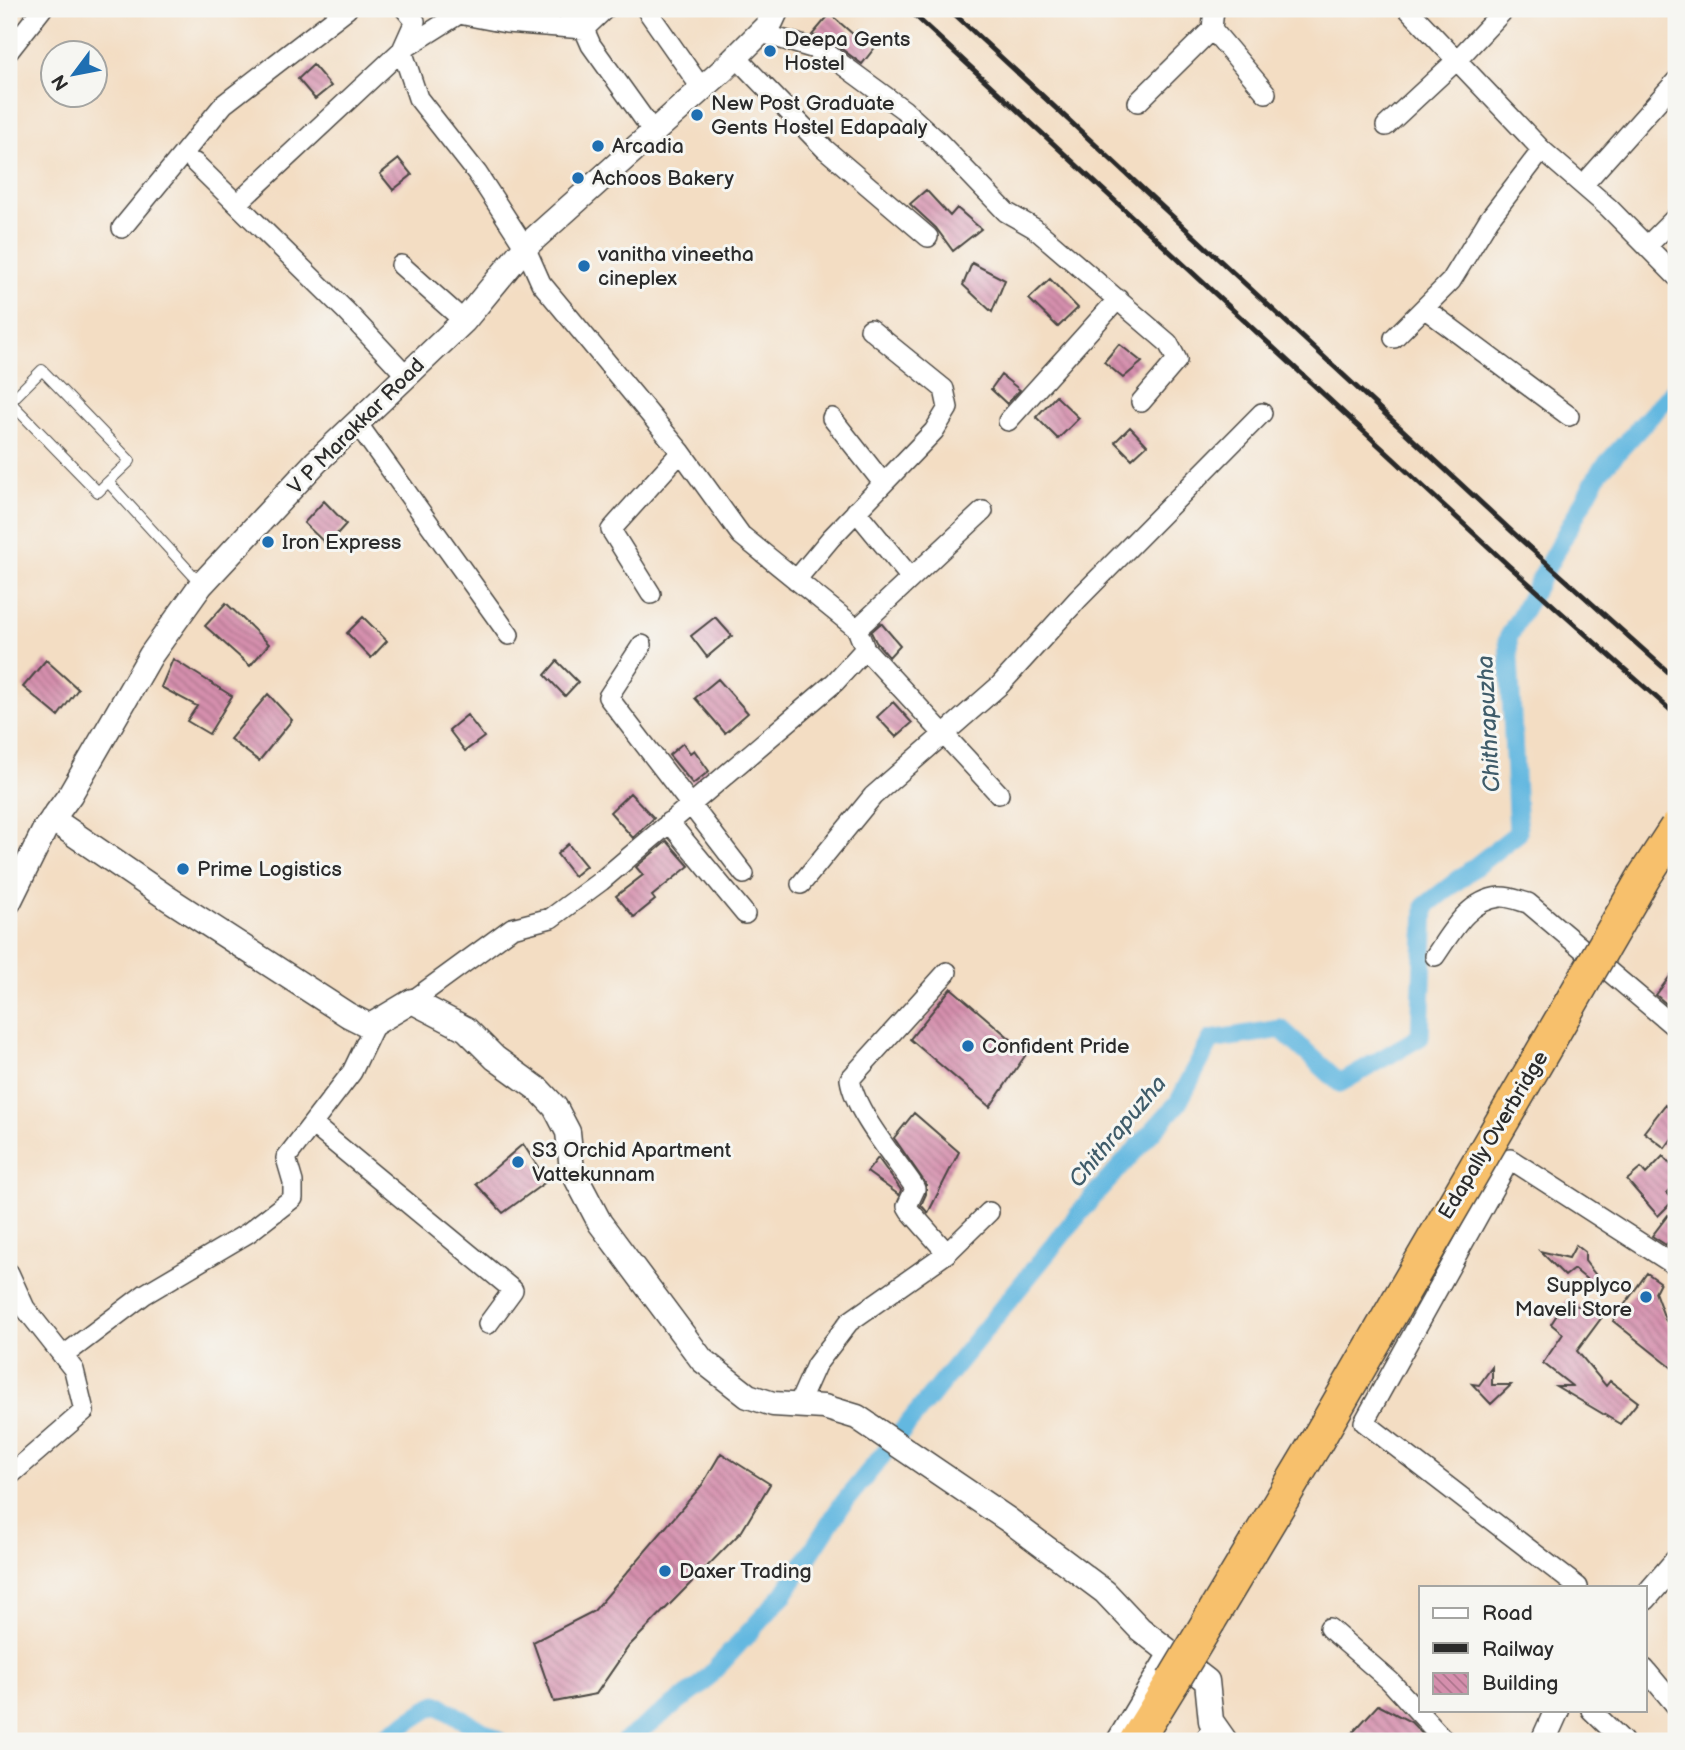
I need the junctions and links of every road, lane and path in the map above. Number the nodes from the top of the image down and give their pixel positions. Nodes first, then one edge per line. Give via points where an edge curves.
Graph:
1 (42, 9) edge
2 (347, 9) edge
3 (405, 9) edge
4 (565, 9) edge
5 (605, 9) edge
6 (646, 9) edge
7 (777, 9) edge
8 (1214, 9) edge
9 (1408, 9) edge
10 (1505, 9) edge
11 (584, 29) junction
12 (1212, 29) junction
13 (761, 33) junction
14 (401, 50) junction
15 (9, 51) edge
16 (736, 57) junction
17 (1458, 59) junction
18 (1676, 81) edge
19 (702, 89) junction
20 (1266, 93) dead end
21 (1138, 102) dead end
22 (1386, 125) dead end
23 (654, 132) junction
24 (1542, 150) junction
25 (195, 163) dead end
26 (1583, 185) junction
27 (237, 205) junction
28 (1676, 218) edge
29 (122, 228) dead end
30 (928, 237) dead end
31 (525, 247) junction
32 (1647, 247) junction
33 (401, 265) dead end
34 (1676, 276) edge
35 (1118, 299) junction
36 (1424, 308) junction
37 (464, 321) junction
38 (870, 329) dead end
39 (1394, 338) dead end
40 (405, 374) junction
41 (1141, 402) dead end
42 (1262, 413) dead end
43 (1569, 416) dead end
44 (832, 418) dead end
45 (1008, 421) dead end
46 (357, 423) junction
47 (681, 452) junction
48 (108, 482) junction
49 (883, 483) junction
50 (856, 511) junction
51 (983, 511) dead end
52 (911, 578) junction
53 (796, 580) junction
54 (201, 585) junction
55 (651, 594) dead end
56 (857, 629) junction
57 (509, 635) dead end
58 (642, 645) dead end
59 (865, 649) junction
60 (945, 736) junction
61 (999, 794) dead end
62 (690, 804) junction
63 (52, 819) junction
64 (668, 822) junction
65 (1676, 828) edge
66 (744, 874) dead end
67 (801, 884) dead end
68 (9, 902) edge
69 (745, 914) dead end
70 (1435, 956) dead end
71 (947, 972) dead end
72 (412, 1001) junction
73 (376, 1022) junction
74 (1676, 1028) edge
75 (312, 1124) junction
76 (989, 1212) dead end
77 (947, 1253) junction
78 (1676, 1266) edge
79 (9, 1273) edge
80 (17, 1312) edge
81 (488, 1324) dead end
82 (63, 1356) junction
83 (799, 1404) junction
84 (9, 1476) edge
85 (1676, 1562) edge
86 (1577, 1586) edge
87 (1646, 1597) edge
88 (1329, 1628) dead end
89 (1171, 1666) junction
90 (1646, 1671) edge
91 (1676, 1706) edge
92 (1556, 1712) edge
93 (1593, 1712) edge
94 (1204, 1731) edge
95 (1116, 1741) edge
96 (1136, 1741) edge
97 (1225, 1741) edge
98 (1445, 1741) edge
99 (1543, 1741) edge
100 (1623, 1741) edge

1 - 15 street
2 - 29 street via 224,104
3 - 14 street via 415,21
4 - 11 street
5 - 11 street
6 - 19 street
7 - 13 street, V P Marakkar Road
8 - 12 street
9 - 17 street
10 - 17 street
11 - 14 street via 459,14
11 - 23 street
12 - 20 street
12 - 21 street
13 - 16 street, V P Marakkar Road
13 - 35 street via 825,52 840,62 939,142 1006,212 1034,228
14 - 27 street
14 - 31 street via 418,98 477,173
16 - 19 street, V P Marakkar Road
16 - 30 street via 825,149
17 - 22 street
17 - 24 street
18 - 26 street
19 - 23 street, V P Marakkar Road
23 - 31 street, V P Marakkar Road
24 - 26 street
24 - 36 street via 1489,219 1451,281
25 - 27 street
26 - 32 street
27 - 40 street
28 - 32 street
31 - 37 street, V P Marakkar Road
31 - 47 street via 541,283
32 - 34 street
33 - 37 street
35 - 41 street via 1168,343 1177,358
35 - 45 street
36 - 39 street
36 - 43 street
37 - 40 street, V P Marakkar Road
38 - 49 street via 944,389 948,408 934,431
40 - 46 street, V P Marakkar Road
42 - 60 street via 1000,685
44 - 49 street
46 - 54 street, V P Marakkar Road
46 - 57 street
47 - 53 street via 741,535
47 - 55 street via 611,530
48 - 48 lane via 130,461 42,370 10,402 98,492
48 - 54 lane
49 - 50 street
50 - 52 street
50 - 53 street
51 - 52 street
52 - 56 street
53 - 56 street
54 - 63 street, V P Marakkar Road via 151,655
56 - 59 street
58 - 62 street via 608,697
59 - 60 street
59 - 62 street via 835,682
60 - 61 street
60 - 67 street via 873,796
62 - 64 street
62 - 66 street
63 - 68 street, V P Marakkar Road
63 - 73 street via 348,1015 370,1026
64 - 69 street
64 - 72 street via 551,918 512,928
65 - 89 highway, Edapally Overbridge, bridge via 1209,1621
70 - 74 street via 1476,905 1501,897 1528,903
71 - 77 street via 850,1079 851,1089 915,1189 910,1211
72 - 73 street
72 - 83 street via 466,1029 555,1107 568,1132 572,1170 600,1223 702,1360 748,1396 773,1404
73 - 75 street via 352,1072
75 - 81 street via 513,1290
75 - 82 street via 286,1158 293,1199 248,1233 145,1294
76 - 77 street
77 - 83 street via 849,1322 816,1365
78 - 86 street via 1510,1159 1364,1422
79 - 80 street
80 - 82 street
82 - 84 street via 74,1370 84,1411
83 - 89 street via 857,1417 1010,1521 1105,1592
85 - 87 street
88 - 98 street via 1380,1672
89 - 94 street via 1207,1681
89 - 95 street
89 - 96 highway, Edapally Overbridge
90 - 91 street
92 - 99 street
93 - 100 street
94 - 97 street

